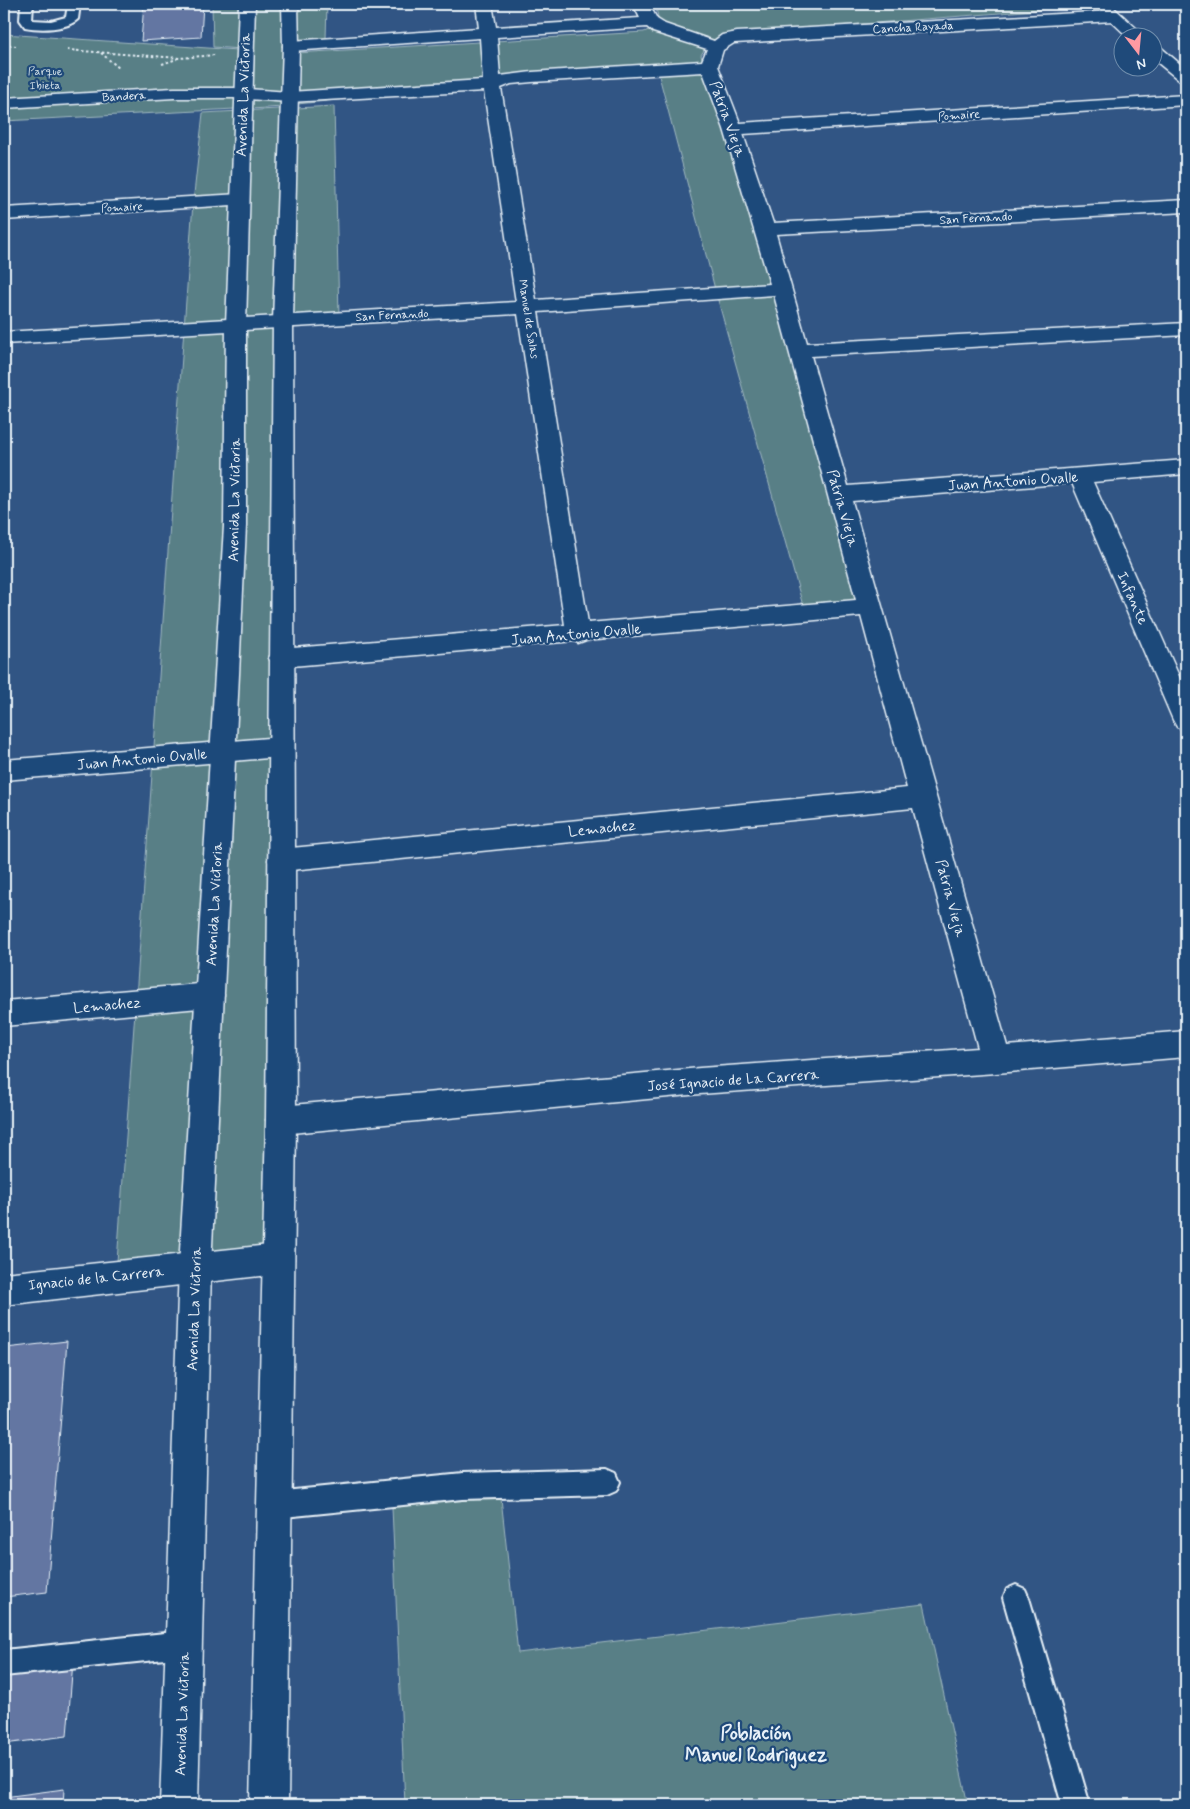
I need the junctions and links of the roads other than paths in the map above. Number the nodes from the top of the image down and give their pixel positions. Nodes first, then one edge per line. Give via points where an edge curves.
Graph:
1 (27, 4) edge
2 (74, 4) edge
3 (247, 4) edge
4 (290, 4) edge
5 (484, 4) edge
6 (640, 4) edge
7 (1101, 4) edge
8 (1113, 16) junction
9 (650, 22) junction
10 (1127, 28) edge
11 (488, 33) junction
12 (291, 46) junction
13 (712, 56) junction
14 (1162, 57) edge
15 (1186, 77) edge
16 (492, 85) junction
17 (244, 93) junction
18 (289, 97) junction
19 (1186, 100) edge
20 (4, 103) edge
21 (733, 129) junction
22 (240, 200) junction
23 (1186, 206) edge
24 (4, 214) edge
25 (765, 229) junction
26 (780, 289) junction
27 (528, 307) junction
28 (283, 321) junction
29 (236, 325) junction
30 (1186, 329) edge
31 (4, 338) edge
32 (798, 350) junction
33 (1186, 467) edge
34 (1079, 476) junction
35 (839, 494) junction
36 (871, 607) junction
37 (578, 634) junction
38 (280, 658) junction
39 (1186, 720) edge
40 (280, 747) junction
41 (222, 752) junction
42 (4, 770) edge
43 (923, 797) junction
44 (281, 860) junction
45 (210, 995) junction
46 (4, 1014) edge
47 (1186, 1044) edge
48 (996, 1060) junction
49 (281, 1120) junction
50 (278, 1258) junction
51 (195, 1267) junction
52 (4, 1288) edge
53 (608, 1482) dead end
54 (274, 1505) junction
55 (1016, 1598) dead end
56 (184, 1644) junction
57 (4, 1663) edge
58 (179, 1805) edge
59 (269, 1805) edge
60 (1076, 1805) edge

1 - 2 lane via 26,20 29,24 67,22 72,19
3 - 17 street, Avenida La Victoria
4 - 12 street
5 - 11 street, Manuel de Salas
6 - 9 street
7 - 8 street
8 - 10 street
8 - 13 street, Cancha Rayada via 737,37 728,39
9 - 11 street
9 - 13 street
11 - 12 street
11 - 16 street, Manuel de Salas
12 - 18 street
13 - 16 street, Bandera via 532,77
13 - 21 street, Patria Vieja
14 - 15 street
16 - 18 street, Bandera
16 - 27 street, Manuel de Salas
17 - 18 street, Bandera
17 - 20 street, Bandera via 174,93
17 - 22 street, Avenida La Victoria
18 - 28 street
19 - 21 street, Pomaire
21 - 25 street, Patria Vieja
22 - 24 street, Pomaire
22 - 29 street, Avenida La Victoria
23 - 25 street, San Fernando
25 - 26 street, Patria Vieja
26 - 27 street, San Fernando
26 - 32 street, Patria Vieja
27 - 28 street, San Fernando
27 - 37 street, Manuel de Salas
28 - 29 street, San Fernando
28 - 38 street
29 - 31 street, San Fernando
29 - 41 street, Avenida La Victoria via 234,526
30 - 32 street
32 - 35 street, Patria Vieja
33 - 34 street, Juan Antonio Ovalle
34 - 35 street, Juan Antonio Ovalle
34 - 39 street, Infante
35 - 36 street, Patria Vieja
36 - 37 street, Juan Antonio Ovalle
36 - 43 street, Patria Vieja
37 - 38 street, Juan Antonio Ovalle
38 - 40 street
40 - 41 street, Juan Antonio Ovalle
40 - 44 street
41 - 42 street, Juan Antonio Ovalle
41 - 45 street, Avenida La Victoria
43 - 44 street, Lemachez
43 - 48 street, Patria Vieja
44 - 49 street
45 - 46 street, Lemachez
45 - 51 street, Avenida La Victoria
47 - 48 street, José Ignacio de La Carrera
48 - 49 street, José Ignacio de La Carrera via 700,1081
49 - 50 street
50 - 51 street, Ignacio de la Carrera
50 - 54 street
51 - 52 street, Ignacio de la Carrera
51 - 56 street, Avenida La Victoria
53 - 54 lane via 463,1486
54 - 59 street
55 - 60 lane
56 - 57 lane
56 - 58 street, Avenida La Victoria

